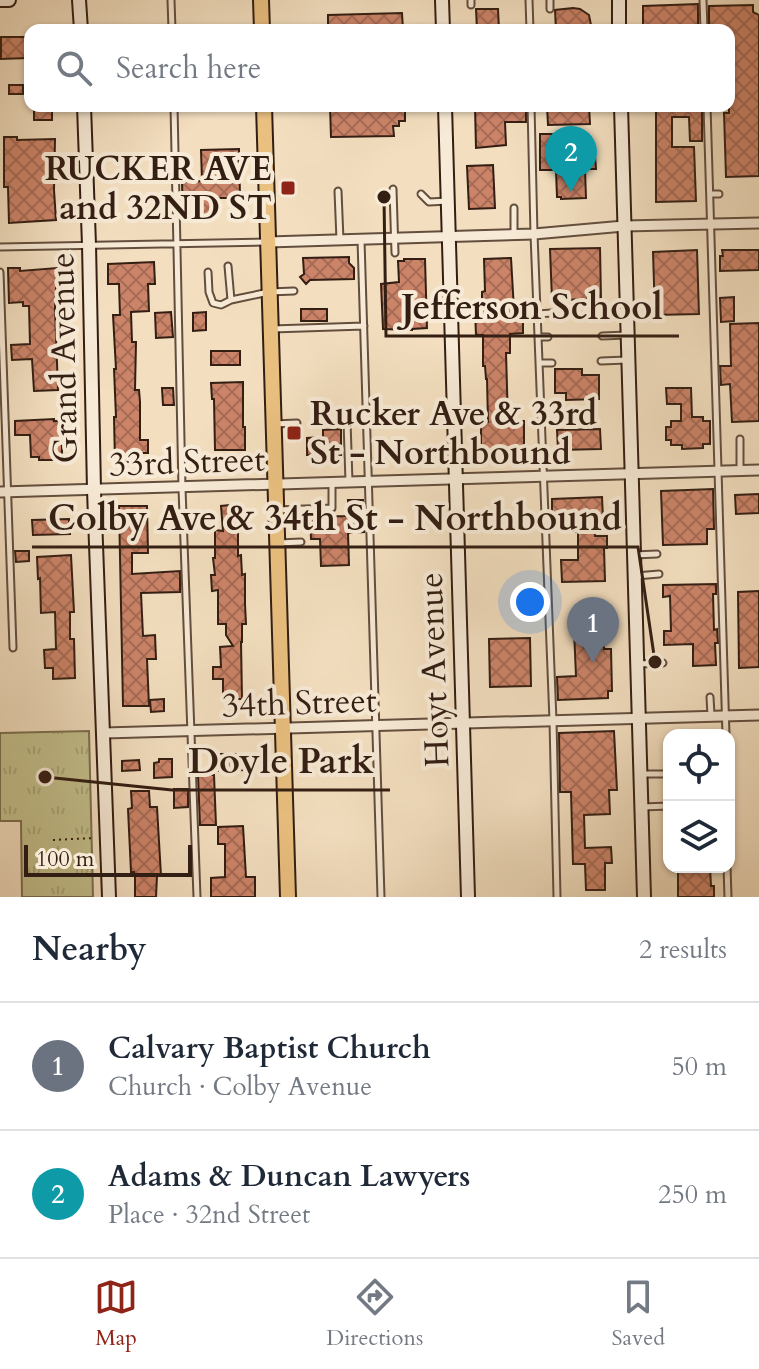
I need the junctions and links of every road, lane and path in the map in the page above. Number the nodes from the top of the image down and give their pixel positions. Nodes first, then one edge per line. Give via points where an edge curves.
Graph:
1 (0, 0) edge
2 (9, 0) edge
3 (79, 0) edge
4 (171, 0) edge
5 (261, 0) edge
6 (442, 0) edge
7 (529, 0) edge
8 (550, 0) edge
9 (619, 0) edge
10 (703, 0) edge
11 (550, 9) dead end
12 (81, 24) edge
13 (172, 24) edge
14 (262, 24) edge
15 (443, 24) edge
16 (530, 24) edge
17 (619, 24) edge
18 (704, 24) edge
19 (84, 112) edge
20 (174, 112) edge
21 (264, 112) edge
22 (445, 112) edge
23 (531, 112) edge
24 (621, 112) edge
25 (707, 112) edge
26 (393, 189) dead end
27 (338, 191) dead end
28 (421, 194) dead end
29 (710, 194) junction
30 (719, 194) dead end
31 (448, 201) junction
32 (514, 208) dead end
33 (759, 223) edge
34 (711, 224) junction
35 (624, 226) junction
36 (515, 234) junction
37 (534, 234) junction
38 (449, 236) junction
39 (395, 238) junction
40 (361, 239) junction
41 (340, 240) junction
42 (268, 242) junction
43 (177, 244) junction
44 (89, 245) junction
45 (0, 247) edge
46 (395, 253) dead end
47 (228, 266) dead end
48 (0, 272) edge
49 (208, 272) dead end
50 (294, 291) dead end
51 (269, 292) junction
52 (231, 300) junction
53 (627, 311) junction
54 (552, 313) dead end
55 (604, 313) dead end
56 (537, 314) junction
57 (364, 326) junction
58 (271, 329) junction
59 (627, 335) junction
60 (602, 336) dead end
61 (538, 337) junction
62 (548, 337) dead end
63 (628, 360) junction
64 (601, 361) dead end
65 (539, 363) junction
66 (552, 363) dead end
67 (347, 421) dead end
68 (297, 423) dead end
69 (273, 424) junction
70 (740, 439) dead end
71 (740, 470) junction
72 (759, 470) edge
73 (718, 471) junction
74 (632, 473) junction
75 (544, 475) junction
76 (455, 480) junction
77 (349, 482) junction
78 (369, 482) junction
79 (332, 483) junction
80 (275, 484) junction
81 (182, 488) junction
82 (94, 490) junction
83 (4, 492) edge
84 (276, 510) junction
85 (301, 542) dead end
86 (278, 543) junction
87 (657, 554) dead end
88 (634, 555) junction
89 (659, 574) dead end
90 (635, 576) junction
91 (13, 648) dead end
92 (663, 663) dead end
93 (637, 664) junction
94 (710, 697) dead end
95 (759, 715) edge
96 (711, 716) junction
97 (726, 716) junction
98 (639, 718) junction
99 (553, 721) junction
100 (463, 723) junction
101 (376, 726) junction
102 (283, 728) junction
103 (726, 729) edge
104 (191, 731) junction
105 (104, 733) junction
106 (641, 773) junction
107 (663, 774) dead end
108 (663, 806) edge
109 (641, 807) junction
110 (107, 837) junction
111 (53, 840) dead end
112 (727, 873) edge
113 (109, 897) edge
114 (197, 897) edge
115 (288, 897) edge
116 (381, 897) edge
117 (468, 897) edge
118 (557, 897) edge
119 (644, 897) edge
120 (728, 897) edge

1 - 2 street
3 - 12 street
4 - 13 lane
5 - 14 main road
6 - 15 street
7 - 16 lane
8 - 11 lane
9 - 17 street
10 - 18 lane
19 - 44 street, Grand Avenue
20 - 43 lane
21 - 42 main road
22 - 31 street, Hoyt Avenue
23 - 37 lane
24 - 35 street
25 - 29 lane
26 - 39 lane
27 - 41 lane
28 - 31 lane via 429,202
29 - 30 lane
29 - 34 lane
31 - 38 street, Hoyt Avenue
32 - 36 lane
33 - 34 street
34 - 35 street
34 - 73 lane
35 - 37 street
35 - 53 street
36 - 37 street
36 - 38 street
37 - 56 lane
38 - 39 street
38 - 76 street, Hoyt Avenue
39 - 40 street
39 - 46 lane
40 - 41 street
40 - 57 lane
41 - 42 street
42 - 43 lane
42 - 51 main road
43 - 44 lane
43 - 81 lane via 185,438
44 - 45 lane
44 - 82 street, Grand Avenue
47 - 52 lane
48 - 83 lane
49 - 52 lane via 213,303
50 - 51 lane
51 - 52 lane
51 - 58 main road
53 - 55 lane
53 - 59 street
54 - 56 lane
56 - 61 lane
57 - 58 lane
57 - 78 lane
58 - 69 main road
59 - 60 lane
59 - 63 street
61 - 62 lane
61 - 65 lane
63 - 64 lane
63 - 74 street
65 - 66 lane
65 - 75 lane
67 - 77 lane
68 - 69 lane
69 - 80 main road
70 - 71 lane
71 - 72 street, 33rd Street
71 - 73 street, 33rd Street
73 - 74 street, 33rd Street
73 - 97 lane
74 - 75 street, 33rd Street
74 - 88 street
75 - 76 street, 33rd Street
75 - 99 lane
76 - 78 street, 33rd Street
76 - 100 street, Hoyt Avenue
77 - 78 street, 33rd Street
77 - 79 street, 33rd Street
78 - 101 lane
79 - 80 street, 33rd Street
79 - 84 lane via 332,508
80 - 81 street, 33rd Street
80 - 84 main road
81 - 82 street, 33rd Street
81 - 104 lane
82 - 83 street, 33rd Street
82 - 105 street, Grand Avenue
83 - 91 lane
84 - 86 main road
85 - 86 lane
86 - 102 main road
87 - 88 lane
88 - 90 street
89 - 90 lane
90 - 93 street
92 - 93 lane
93 - 98 street
94 - 96 lane
95 - 97 street, 34th Street
96 - 97 street, 34th Street
96 - 98 street, 34th Street
97 - 103 lane
98 - 99 street, 34th Street
98 - 106 street
99 - 100 street, 34th Street
99 - 118 lane
100 - 101 street, 34th Street
100 - 117 street, Hoyt Avenue
101 - 102 street, 34th Street
101 - 116 lane
102 - 104 street, 34th Street
102 - 115 main road
104 - 105 street, 34th Street
104 - 114 lane
105 - 110 street, Grand Avenue
106 - 107 lane
106 - 109 street
108 - 109 lane
109 - 119 street
110 - 111 path
110 - 113 street, Grand Avenue
112 - 120 lane

